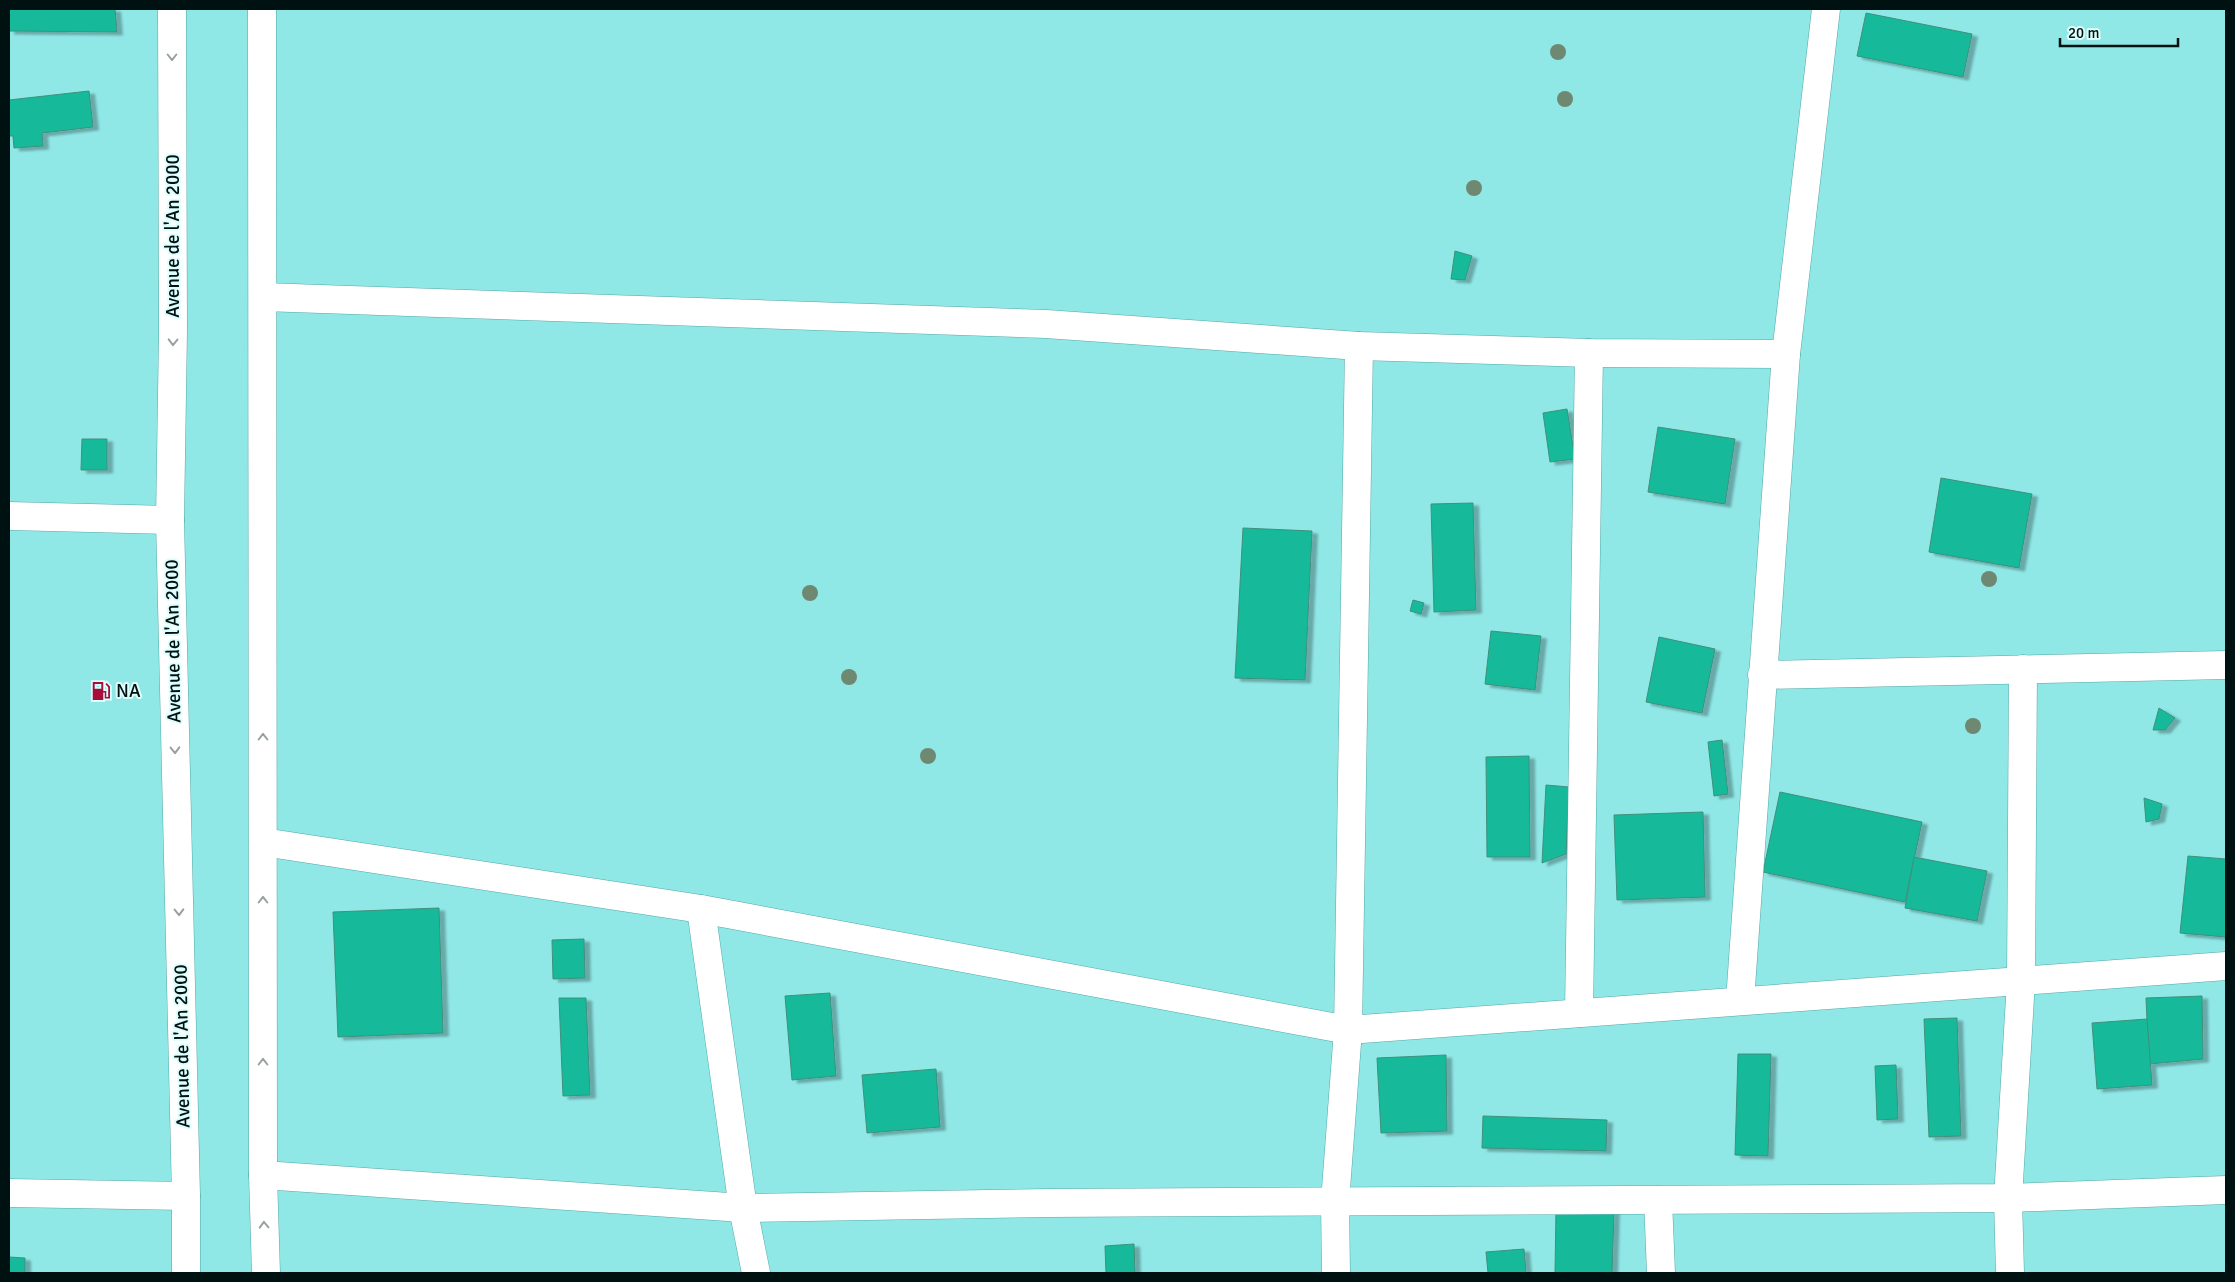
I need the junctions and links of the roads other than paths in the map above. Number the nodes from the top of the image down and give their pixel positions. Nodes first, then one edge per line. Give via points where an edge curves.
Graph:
1 (172, 9) edge
2 (262, 9) edge
3 (1826, 9) edge
4 (263, 297) junction
5 (1359, 346) junction
6 (1589, 354) junction
7 (1786, 354) junction
8 (9, 516) edge
9 (170, 520) junction
10 (2226, 665) edge
11 (2023, 669) junction
12 (1762, 675) junction
13 (263, 842) junction
14 (702, 909) junction
15 (2226, 966) edge
16 (2021, 981) junction
17 (1740, 1002) junction
18 (1579, 1013) junction
19 (1348, 1030) junction
20 (263, 1175) junction
21 (2226, 1190) edge
22 (9, 1193) edge
23 (186, 1196) junction
24 (2008, 1198) junction
25 (1658, 1200) junction
26 (1335, 1202) junction
27 (743, 1208) junction
28 (186, 1273) edge
29 (266, 1273) edge
30 (756, 1273) edge
31 (1336, 1273) edge
32 (1661, 1273) edge
33 (2010, 1273) edge

1 -> 9 street, Avenue de l'An 2000
2 - 4 street
3 - 7 street
4 - 5 street via 1046,324
13 -> 4 street
5 - 6 street
5 - 19 street
6 - 7 street
6 - 18 street
7 - 12 street
8 - 9 street
9 -> 23 street, Avenue de l'An 2000
10 - 11 street
11 - 12 street
11 - 16 street
12 - 17 street
13 - 14 street
20 -> 13 street
14 - 19 street
14 - 27 street
15 - 16 street
16 - 17 street
16 - 24 street
17 - 18 street
18 - 19 street
19 - 26 street
20 - 27 street
29 -> 20 street
21 - 24 street
22 - 23 street
23 - 28 street, Avenue de l'An 2000
24 - 25 street
24 - 33 street
25 - 26 street
25 - 32 street
26 - 27 street
26 - 31 street
27 - 30 street

